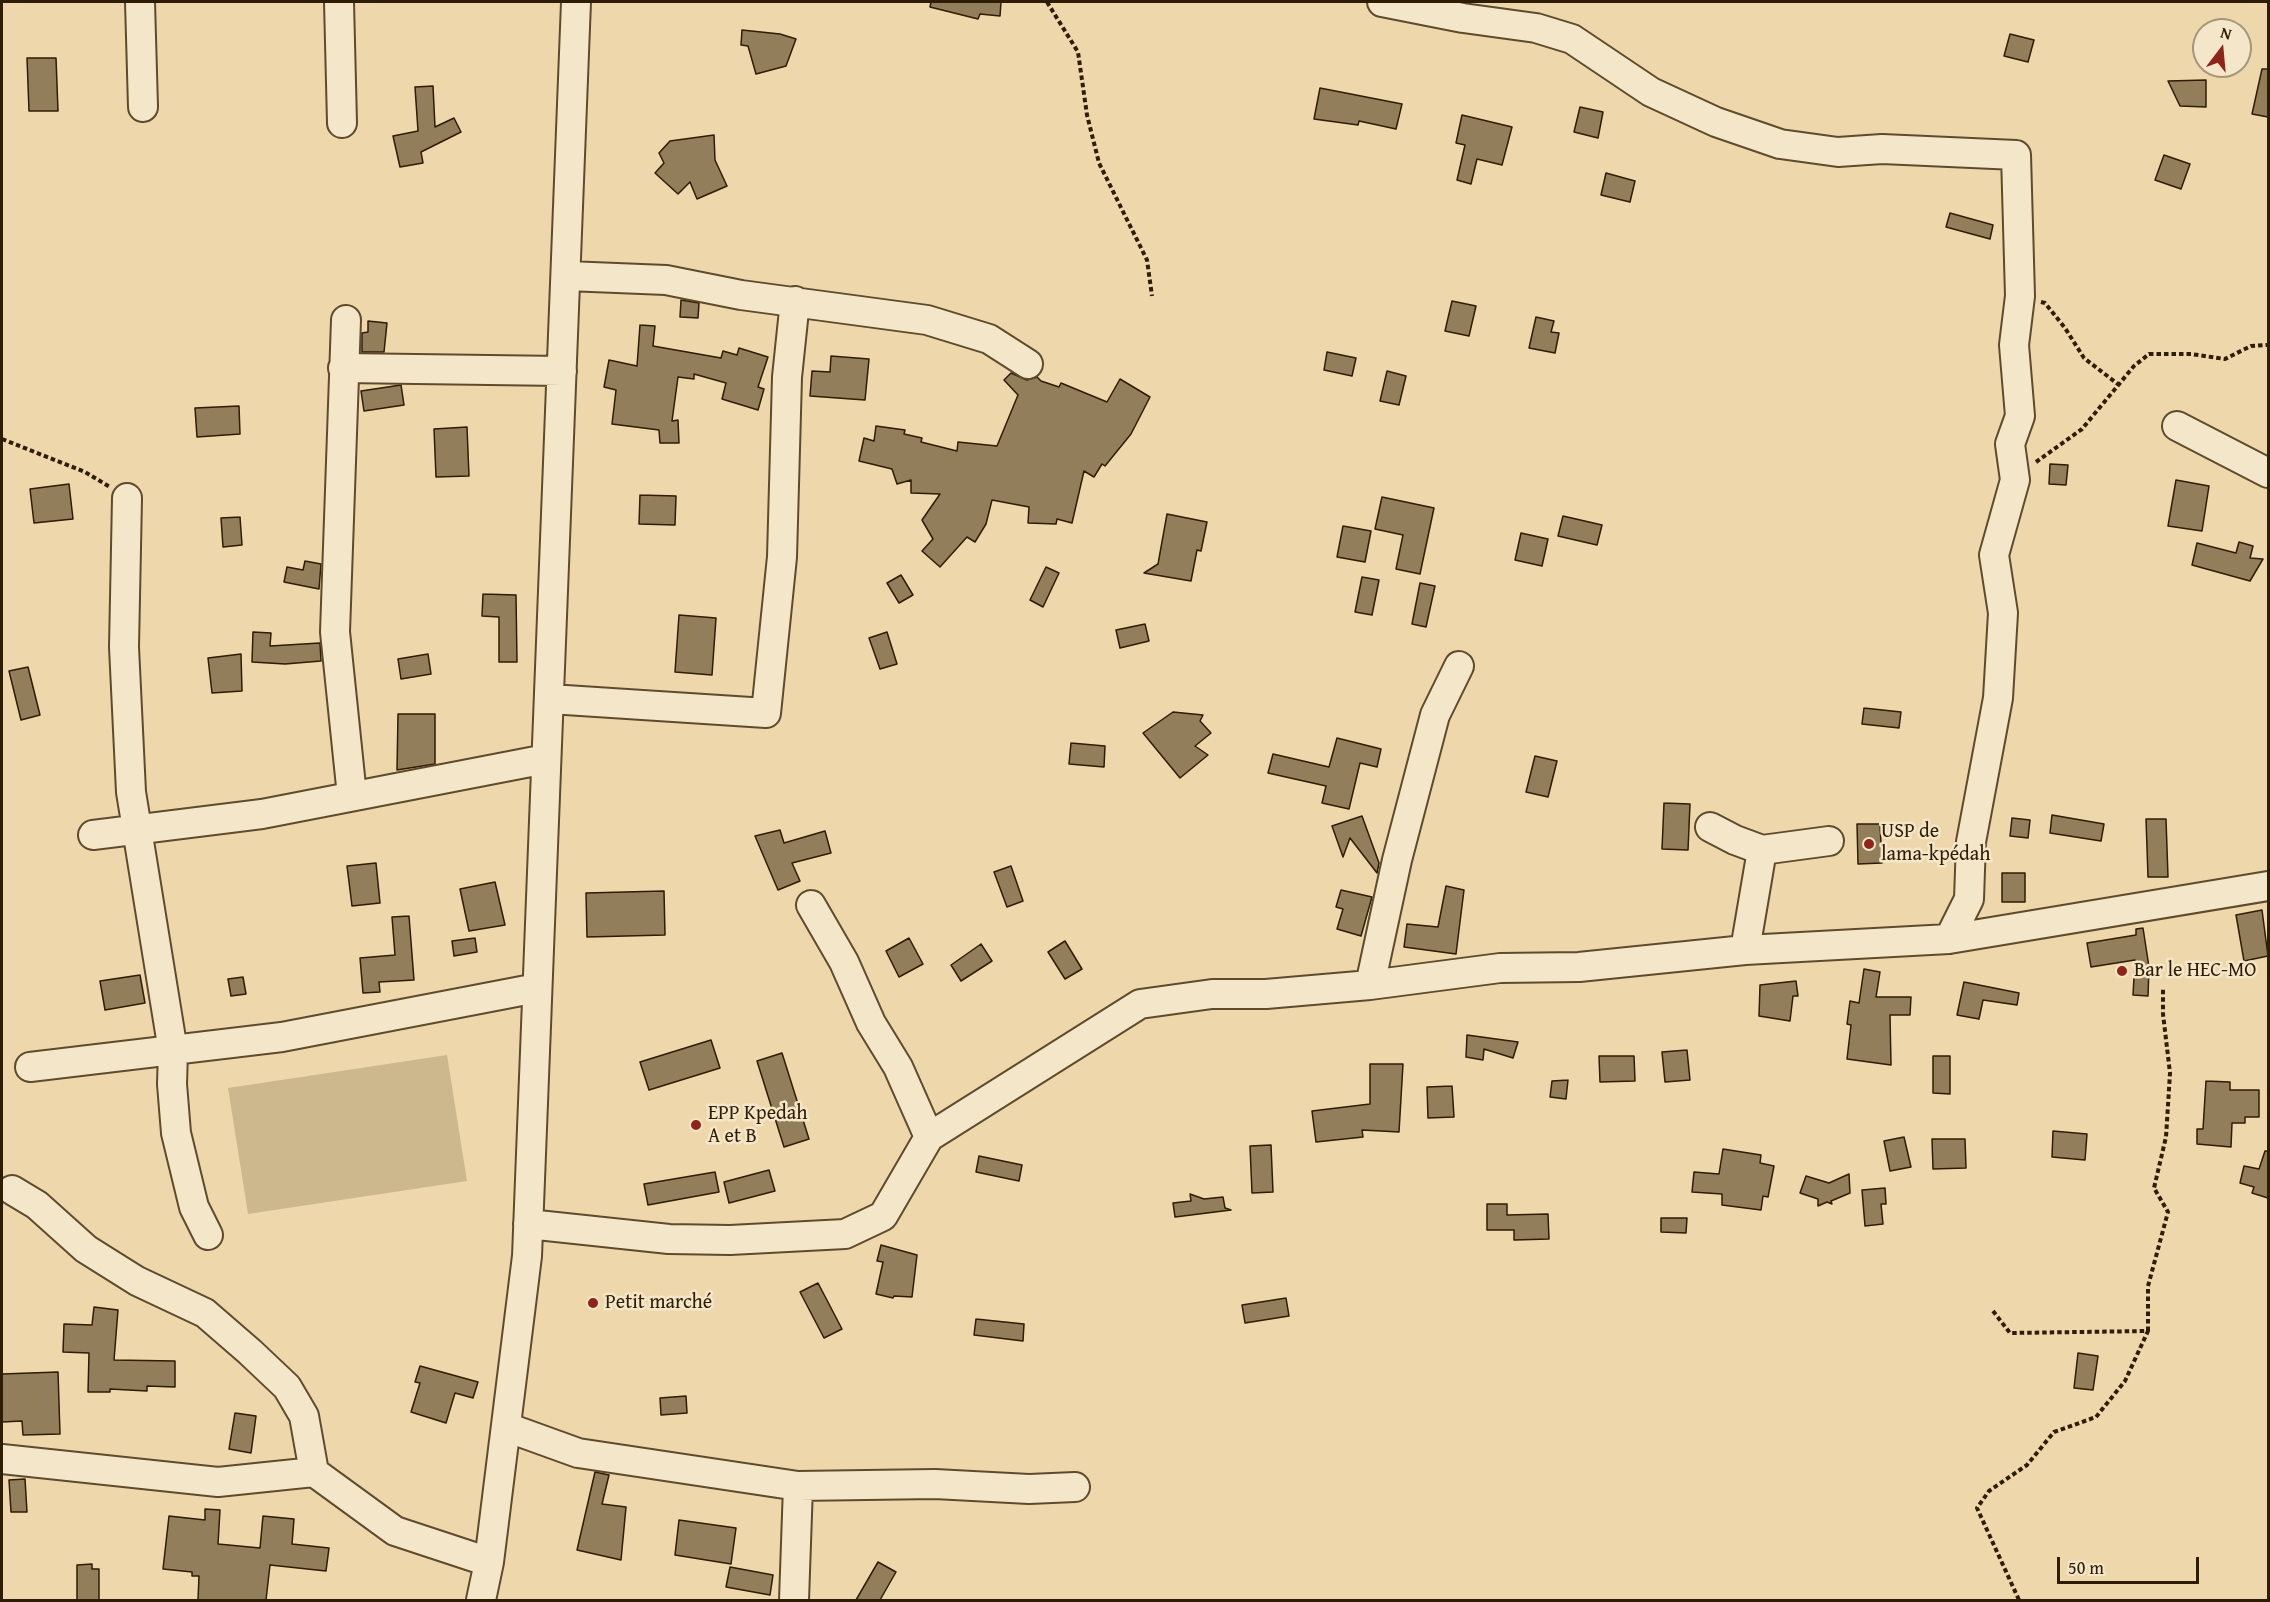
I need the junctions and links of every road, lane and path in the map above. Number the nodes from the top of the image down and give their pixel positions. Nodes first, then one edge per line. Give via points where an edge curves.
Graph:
1 (141, 2) edge
2 (339, 2) edge
3 (576, 2) edge
4 (1047, 2) edge
5 (1382, 2) edge
6 (143, 106) dead end
7 (342, 123) dead end
8 (567, 276) junction
9 (1152, 296) dead end
10 (2020, 296) junction
11 (795, 301) junction
12 (346, 320) dead end
13 (2267, 345) dead end
14 (1028, 364) dead end
15 (343, 368) junction
16 (562, 371) junction
17 (2119, 385) junction
18 (2176, 426) dead end
19 (2, 439) edge
20 (2268, 473) edge
21 (2015, 480) junction
22 (127, 498) joint
23 (1459, 666) dead end
24 (550, 699) junction
25 (546, 759) junction
26 (352, 796) junction
27 (1710, 826) dead end
28 (138, 830) junction
29 (93, 835) dead end
30 (1828, 841) dead end
31 (1762, 850) junction
32 (2268, 885) edge
33 (811, 904) dead end
34 (1950, 939) junction
35 (1745, 950) junction
36 (1370, 984) junction
37 (2163, 987) dead end
38 (537, 988) junction
39 (173, 1051) junction
40 (30, 1067) dead end
41 (928, 1137) junction
42 (12, 1190) dead end
43 (528, 1224) junction
44 (208, 1234) dead end
45 (1993, 1311) dead end
46 (2148, 1331) junction
47 (506, 1427) junction
48 (2, 1459) edge
49 (314, 1472) junction
50 (798, 1486) junction
51 (1075, 1487) dead end
52 (489, 1562) junction
53 (481, 1600) edge
54 (794, 1600) edge
55 (2019, 1600) edge

1 - 6 street
2 - 7 street
3 - 8 street
4 - 9 path via 1078,52 1099,163 1148,260
5 - 10 street via 1536,28 1572,39 1651,92 1716,122 1780,144 1838,152 1882,149 2016,155
8 - 11 street via 666,280
8 - 16 street
10 - 17 path via 2045,303 2084,358
10 - 21 street via 2014,345 2020,416 2010,444
11 - 14 street via 927,320 990,339
11 - 24 street via 787,377 782,557 766,713
12 - 15 street
13 - 17 path via 2251,346 2225,359 2149,354
15 - 16 street
15 - 26 street via 335,632
16 - 24 street
17 - 21 path via 2082,429
18 - 20 street
19 - 22 path via 85,472
21 - 34 street via 1994,555 2003,613 1998,698 1971,842 1969,899
22 - 28 street via 124,647 131,792
23 - 36 street via 1436,715 1397,860
24 - 25 street
25 - 26 street
25 - 38 street
26 - 28 street via 262,814
27 - 31 street
28 - 29 street
28 - 39 street
30 - 31 street
31 - 35 street
32 - 34 street
33 - 41 street via 898,1067
34 - 35 street
35 - 36 street via 1580,967 1500,968
36 - 41 street via 1266,994 1212,994 1140,1004
37 - 46 path via 2170,1073 2166,1137 2154,1188 2168,1212 2148,1286
38 - 39 street via 282,1036
38 - 43 street
39 - 40 street
39 - 44 street via 176,1133 194,1207
41 - 43 street via 883,1216 845,1234 669,1239
42 - 49 street via 36,1205 86,1249 137,1281 205,1313 250,1352 287,1387 304,1416
43 - 47 street
45 - 46 path via 2010,1333
46 - 55 path via 2125,1381 2096,1417 2054,1432 2027,1465 1989,1491 1977,1508
47 - 50 street via 578,1453
47 - 52 street
48 - 49 street via 218,1482
49 - 52 street via 395,1531
50 - 51 street
50 - 54 street
52 - 53 street

